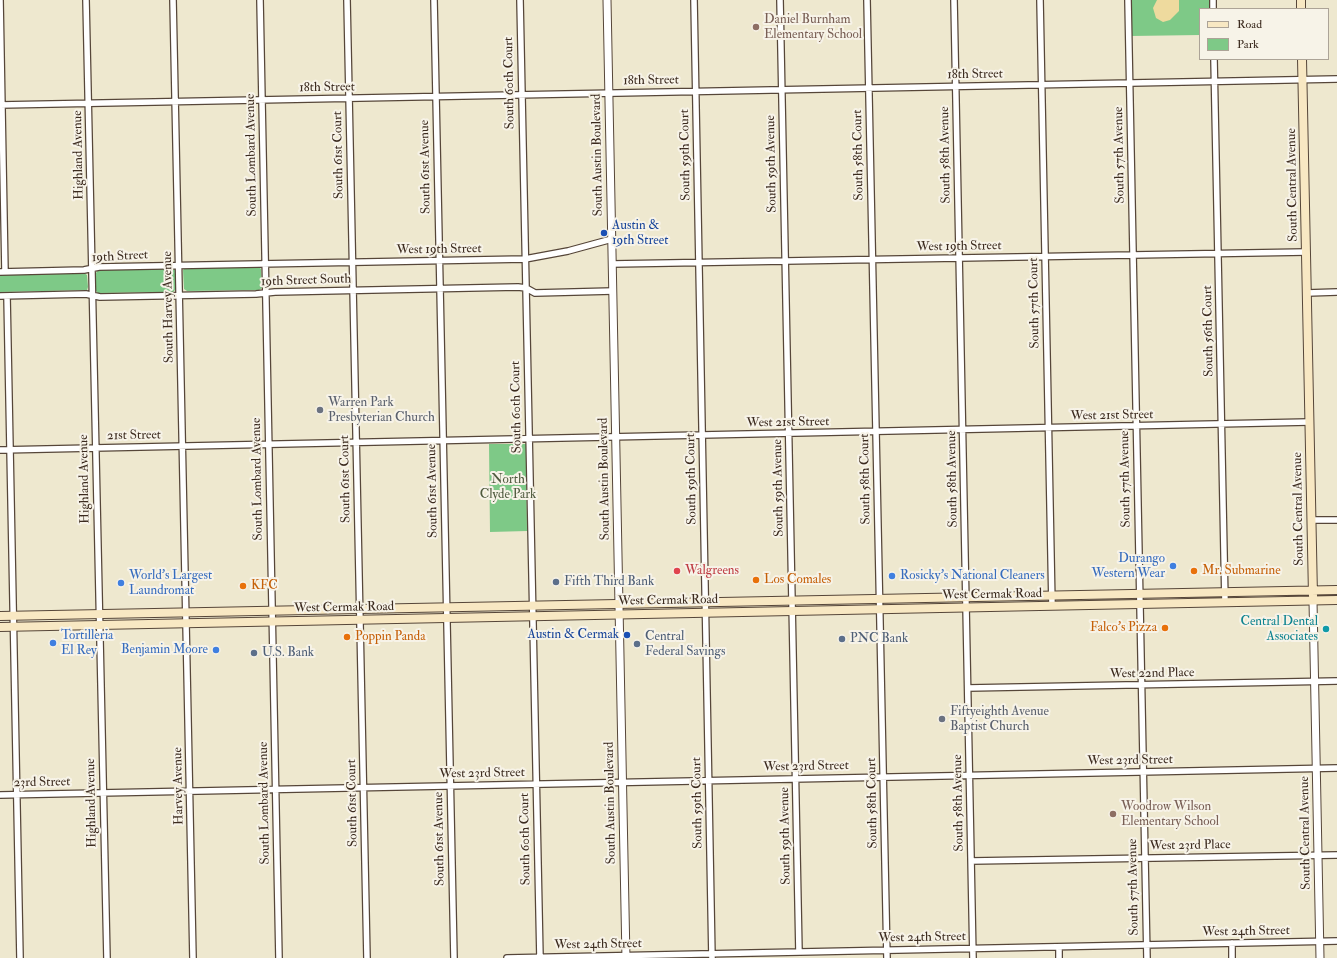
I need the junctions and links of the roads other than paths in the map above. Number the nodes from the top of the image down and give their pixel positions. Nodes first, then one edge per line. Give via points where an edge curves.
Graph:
1 (0, 0) edge
2 (86, 0) edge
3 (173, 0) edge
4 (260, 0) edge
5 (347, 0) edge
6 (434, 0) edge
7 (520, 0) edge
8 (607, 0) edge
9 (694, 0) edge
10 (780, 0) edge
11 (867, 0) edge
12 (954, 0) edge
13 (1040, 0) edge
14 (1128, 0) edge
15 (1214, 60) edge
16 (1302, 60) edge
17 (1337, 79) edge
18 (1302, 80) junction
19 (1215, 82) junction
20 (1129, 83) junction
21 (1042, 85) junction
22 (956, 87) junction
23 (869, 88) junction
24 (782, 90) junction
25 (696, 92) junction
26 (609, 93) junction
27 (522, 95) junction
28 (436, 97) junction
29 (349, 98) junction
30 (262, 100) junction
31 (175, 102) junction
32 (88, 103) junction
33 (1, 105) edge
34 (612, 239) junction
35 (1306, 252) junction
36 (1218, 254) junction
37 (1133, 255) junction
38 (1045, 257) junction
39 (959, 258) junction
40 (525, 259) junction
41 (439, 260) junction
42 (873, 260) junction
43 (353, 262) junction
44 (785, 262) junction
45 (699, 263) junction
46 (265, 264) junction
47 (612, 264) junction
48 (179, 266) junction
49 (92, 269) junction
50 (3, 272) edge
51 (526, 288) junction
52 (440, 289) junction
53 (353, 290) junction
54 (613, 291) junction
55 (1337, 292) edge
56 (266, 293) junction
57 (1307, 293) junction
58 (179, 295) junction
59 (0, 296) edge
60 (7, 296) junction
61 (93, 296) junction
62 (1309, 422) junction
63 (1221, 424) junction
64 (1136, 426) junction
65 (1048, 428) junction
66 (963, 430) junction
67 (876, 432) junction
68 (789, 434) junction
69 (702, 435) junction
70 (616, 437) junction
71 (529, 439) junction
72 (443, 441) junction
73 (356, 443) junction
74 (269, 445) junction
75 (182, 446) junction
76 (96, 448) junction
77 (0, 450) edge
78 (10, 450) junction
79 (1311, 520) junction
80 (1337, 520) edge
81 (1337, 590) edge
82 (1313, 591) junction
83 (1224, 592) junction
84 (1140, 594) junction
85 (1052, 596) junction
86 (966, 598) junction
87 (880, 599) junction
88 (1337, 600) edge
89 (792, 601) junction
90 (1313, 601) junction
91 (706, 602) junction
92 (1225, 602) junction
93 (619, 604) junction
94 (1140, 604) junction
95 (532, 606) junction
96 (1052, 606) junction
97 (446, 608) junction
98 (966, 608) junction
99 (880, 609) junction
100 (360, 610) junction
101 (272, 611) junction
102 (792, 611) junction
103 (706, 612) junction
104 (186, 613) junction
105 (619, 614) junction
106 (99, 615) junction
107 (0, 616) edge
108 (13, 616) junction
109 (533, 616) junction
110 (446, 618) junction
111 (360, 619) junction
112 (272, 621) junction
113 (186, 623) junction
114 (100, 625) junction
115 (14, 626) junction
116 (0, 627) edge
117 (1337, 681) edge
118 (1315, 682) junction
119 (1141, 685) junction
120 (968, 688) junction
121 (1337, 768) edge
122 (1316, 769) junction
123 (1143, 772) junction
124 (970, 775) junction
125 (883, 777) junction
126 (796, 779) junction
127 (709, 780) junction
128 (623, 782) junction
129 (536, 784) junction
130 (450, 786) junction
131 (364, 788) junction
132 (276, 790) junction
133 (190, 791) junction
134 (103, 793) junction
135 (0, 795) edge
136 (17, 795) junction
137 (1337, 854) edge
138 (1318, 855) junction
139 (1145, 858) junction
140 (971, 861) junction
141 (1320, 941) junction
142 (1337, 941) edge
143 (1232, 943) junction
144 (1146, 945) junction
145 (1059, 946) junction
146 (973, 948) junction
147 (887, 950) junction
148 (799, 952) junction
149 (712, 956) edge
150 (626, 957) edge
151 (20, 958) edge
152 (106, 958) edge
153 (193, 958) edge
154 (279, 958) edge
155 (367, 958) edge
156 (454, 958) edge
157 (507, 958) edge
158 (540, 958) edge
159 (887, 958) edge
160 (973, 958) edge
161 (1059, 958) edge
162 (1147, 958) edge
163 (1232, 958) edge
164 (1320, 958) edge

1 - 33 street
2 - 32 street, Highland Avenue
3 - 31 street, South Harvey Avenue
4 - 30 street, South Lombard Avenue
5 - 29 street, South 61st Court
6 - 28 street, South 61st Avenue
7 - 27 street, South 60th Court
8 - 26 street, South Austin Boulevard
9 - 25 street, South 59th Court
10 - 24 street, South 59th Avenue
11 - 23 street, South 58th Court
12 - 22 street, South 58th Avenue
13 - 21 street, South 57th Court
14 - 20 street, South 57th Avenue
15 - 19 street, South 56th Court
16 - 18 main road, South Central Avenue
17 - 18 street, 18th Street
18 - 19 street, 18th Street
18 - 35 main road, South Central Avenue
19 - 20 street, 18th Street
19 - 36 street, South 56th Court
20 - 21 street, 18th Street
20 - 37 street, South 57th Avenue
21 - 22 street, 18th Street
21 - 38 street, South 57th Court
22 - 23 street, 18th Street
22 - 39 street, South 58th Avenue
23 - 24 street, 18th Street
23 - 42 street, South 58th Court
24 - 25 street, 18th Street
24 - 44 street, South 59th Avenue
25 - 26 street, 18th Street
25 - 45 street, South 59th Court
26 - 27 street, 18th Street
26 - 34 street, South Austin Boulevard
27 - 28 street, 18th Street
27 - 40 street, South 60th Court
28 - 29 street, 18th Street
28 - 41 street, South 61st Avenue
29 - 30 street, 18th Street
29 - 43 street, South 61st Court
30 - 31 street, 18th Street
30 - 46 street, South Lombard Avenue
31 - 32 street, 18th Street
31 - 48 street, South Harvey Avenue
32 - 33 street, 18th Street
32 - 49 street, Highland Avenue
33 - 50 street
34 - 40 street, West 19th Street
34 - 47 street, South Austin Boulevard
35 - 36 street, West 19th Street
35 - 57 main road, South Central Avenue
36 - 37 street, West 19th Street
36 - 63 street, South 56th Court
37 - 38 street, West 19th Street
37 - 64 street, South 57th Avenue
38 - 39 street, West 19th Street
38 - 65 street, South 57th Court
39 - 42 street, West 19th Street
39 - 66 street, South 58th Avenue
40 - 41 street, West 19th Street
40 - 51 street, South 60th Court
41 - 43 street, West 19th Street
41 - 52 street, South 61st Avenue
42 - 44 street, West 19th Street
42 - 67 street, South 58th Court
43 - 46 street, West 19th Street
43 - 53 street, South 61st Court
44 - 45 street, West 19th Street
44 - 68 street, South 59th Avenue
45 - 47 street, West 19th Street
45 - 69 street, South 59th Court
46 - 48 street, 19th Street
46 - 56 street, South Lombard Avenue
47 - 54 street, South Austin Boulevard
48 - 49 street, 19th Street
48 - 58 street, South Harvey Avenue
49 - 50 street, 19th Street
49 - 61 street, Highland Avenue
51 - 52 street, 19th Street South
51 - 54 street, 19th Street South via 535,293
51 - 71 street, South 60th Court
52 - 53 street, 19th Street South
52 - 72 street, South 61st Avenue
53 - 56 street, 19th Street South
53 - 73 street, South 61st Court
54 - 70 street, South Austin Boulevard
55 - 57 street
56 - 58 street, 19th Street South
56 - 74 street, South Lombard Avenue
57 - 62 main road, South Central Avenue
58 - 61 street, 19th Street South
58 - 75 street, South Harvey Avenue
59 - 60 street, 19th Street South
60 - 61 street, 19th Street South
60 - 78 street
61 - 76 street, Highland Avenue
62 - 63 street, West 21st Street
62 - 79 main road, South Central Avenue
63 - 64 street, West 21st Street
63 - 83 street, South 56th Court
64 - 65 street, West 21st Street
64 - 84 street, South 57th Avenue
65 - 66 street, West 21st Street
65 - 85 street, South 57th Court
66 - 67 street, West 21st Street
66 - 86 street, South 58th Avenue
67 - 68 street, West 21st Street
67 - 87 street, South 58th Court
68 - 69 street, West 21st Street
68 - 89 street, South 59th Avenue
69 - 70 street, West 21st Street
69 - 91 street, South 59th Court
70 - 71 street, West 21st Street
70 - 93 street, South Austin Boulevard
71 - 72 street, West 21st Street
71 - 95 street, South 60th Court
72 - 73 street, West 21st Street
72 - 97 street, South 61st Avenue
73 - 74 street, West 21st Street
73 - 100 street, South 61st Court
74 - 75 street, 21st Street
74 - 101 street, South Lombard Avenue
75 - 76 street, 21st Street
75 - 104 street, South Harvey Avenue
76 - 78 street, 21st Street
76 - 106 street, Highland Avenue
77 - 78 street, 21st Street
78 - 108 street
79 - 80 street
79 - 82 main road, South Central Avenue
81 - 82 main road, West Cermak Road
82 - 83 main road, West Cermak Road
82 - 90 main road, South Central Avenue
83 - 84 main road, West Cermak Road
83 - 92 street, South 56th Court
84 - 85 main road, West Cermak Road
84 - 94 street, South 57th Avenue
85 - 86 main road, West Cermak Road
85 - 96 street, South 57th Court
86 - 87 main road, West Cermak Road
86 - 98 street, South 58th Avenue
87 - 89 main road, West Cermak Road
87 - 99 street, South 58th Court
88 - 90 main road, West Cermak Road
89 - 91 main road, West Cermak Road
89 - 102 street, South 59th Avenue
90 - 92 main road, West Cermak Road
90 - 118 street, South Central Avenue
91 - 93 main road, West Cermak Road
91 - 103 street, South 59th Court
92 - 94 main road, West Cermak Road
93 - 95 main road, West Cermak Road
93 - 105 street, South Austin Boulevard
94 - 96 main road, West Cermak Road
94 - 119 street, South 57th Avenue
95 - 97 main road, West Cermak Road
95 - 109 street, South 60th Court
96 - 98 main road, West Cermak Road
97 - 100 main road, West Cermak Road
97 - 110 street, South 61st Avenue
98 - 99 main road, West Cermak Road
98 - 120 street, South 58th Avenue
99 - 102 main road, West Cermak Road
99 - 125 street, South 58th Court
100 - 101 main road, West Cermak Road
100 - 111 street, South 61st Court
101 - 104 main road, West Cermak Road
101 - 112 street, South Lombard Avenue
102 - 103 main road, West Cermak Road
102 - 126 street, South 59th Avenue
103 - 105 main road, West Cermak Road
103 - 127 street, South 59th Court
104 - 106 main road, West Cermak Road
104 - 113 street, Harvey Avenue
105 - 109 main road, West Cermak Road
105 - 128 street, South Austin Boulevard
106 - 108 main road, West Cermak Road
106 - 114 street, Highland Avenue
107 - 108 main road, West Cermak Road
108 - 115 street
109 - 110 main road, West Cermak Road
109 - 129 street, South 60th Court
110 - 111 main road, West Cermak Road
110 - 130 street, South 61st Avenue
111 - 112 main road, West Cermak Road
111 - 131 street, South 61st Court
112 - 113 main road, West Cermak Road
112 - 132 street, South Lombard Avenue
113 - 114 main road, West Cermak Road
113 - 133 street, Harvey Avenue
114 - 115 main road, West Cermak Road
114 - 134 street, Highland Avenue
115 - 116 main road, West Cermak Road
115 - 136 street
117 - 118 street, West 22nd Place
118 - 119 street, West 22nd Place
118 - 122 street, South Central Avenue
119 - 120 street, West 22nd Place
119 - 123 street, South 57th Avenue
120 - 124 street, South 58th Avenue
121 - 122 street, West 23rd Street
122 - 123 street, West 23rd Street
122 - 138 street, South Central Avenue
123 - 124 street, West 23rd Street
123 - 139 street, South 57th Avenue
124 - 125 street, West 23rd Street
124 - 140 street, South 58th Avenue
125 - 126 street, West 23rd Street
125 - 147 street, South 58th Court
126 - 127 street, West 23rd Street
126 - 148 street, South 59th Avenue
127 - 128 street, West 23rd Street
127 - 149 street, South 59th Court
128 - 129 street, West 23rd Street
128 - 150 street, South Austin Boulevard
129 - 130 street, West 23rd Street
129 - 158 street, South 60th Court
130 - 131 street, West 23rd Street
130 - 156 street, South 61st Avenue
131 - 132 street, West 23rd Street
131 - 155 street, South 61st Court
132 - 133 street, 23rd Street
132 - 154 street, South Lombard Avenue
133 - 134 street, 23rd Street
133 - 153 street, Harvey Avenue
134 - 136 street, 23rd Street
134 - 152 street, Highland Avenue
135 - 136 street, 23rd Street
136 - 151 street
137 - 138 street, West 23rd Place
138 - 139 street, West 23rd Place
138 - 141 street, South Central Avenue
139 - 140 street, West 23rd Place
139 - 144 street, South 57th Avenue
140 - 146 street, South 58th Avenue
141 - 142 street, West 24th Street
141 - 143 street, West 24th Street
141 - 164 street, South Central Avenue
143 - 144 street, West 24th Street
143 - 163 street
144 - 145 street, West 24th Street
144 - 162 street, South 57th Avenue
145 - 146 street, West 24th Street
145 - 161 street
146 - 147 street, West 24th Street
146 - 160 street, South 58th Avenue
147 - 148 street, West 24th Street
147 - 159 street, South 58th Court
148 - 149 street, West 24th Street
149 - 150 street, West 24th Street
150 - 158 street, West 24th Street
157 - 158 street, West 24th Street

